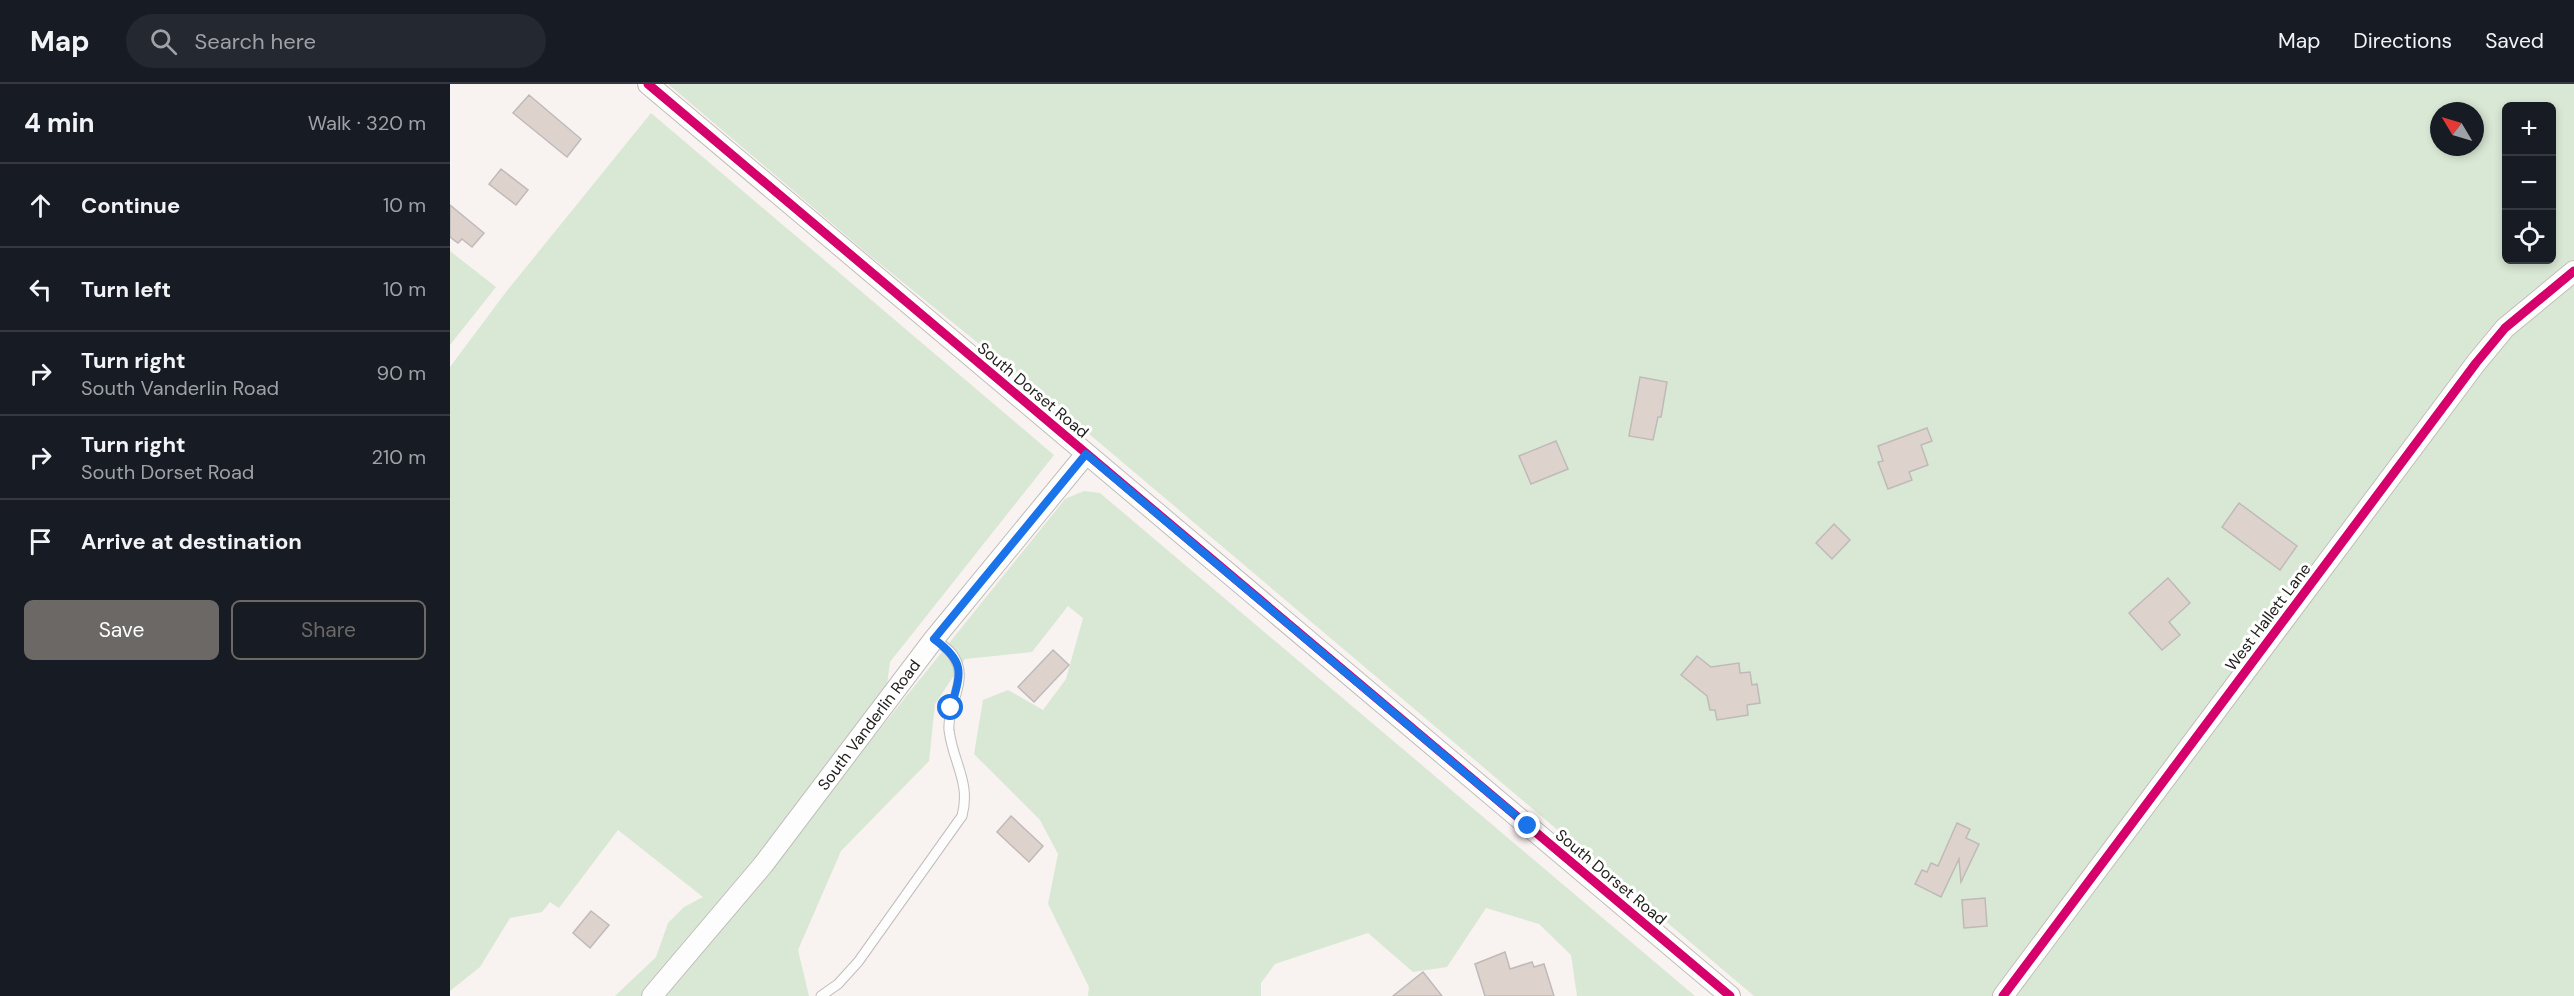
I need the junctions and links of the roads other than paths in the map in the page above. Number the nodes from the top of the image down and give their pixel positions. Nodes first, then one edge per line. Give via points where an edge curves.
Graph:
1 (648, 84) edge
2 (2574, 271) edge
3 (1086, 454) junction
4 (934, 639) junction
5 (652, 996) edge
6 (821, 996) edge
7 (1730, 996) edge
8 (2003, 996) edge

1 - 3 street, South Dorset Road
2 - 8 street, West Hallett Lane via 2505,328 2476,363
3 - 4 street, South Vanderlin Road
3 - 7 street, South Dorset Road
4 - 5 street, South Vanderlin Road via 764,865
4 - 6 lane via 953,653 959,669 949,728 965,784 962,816 858,962

